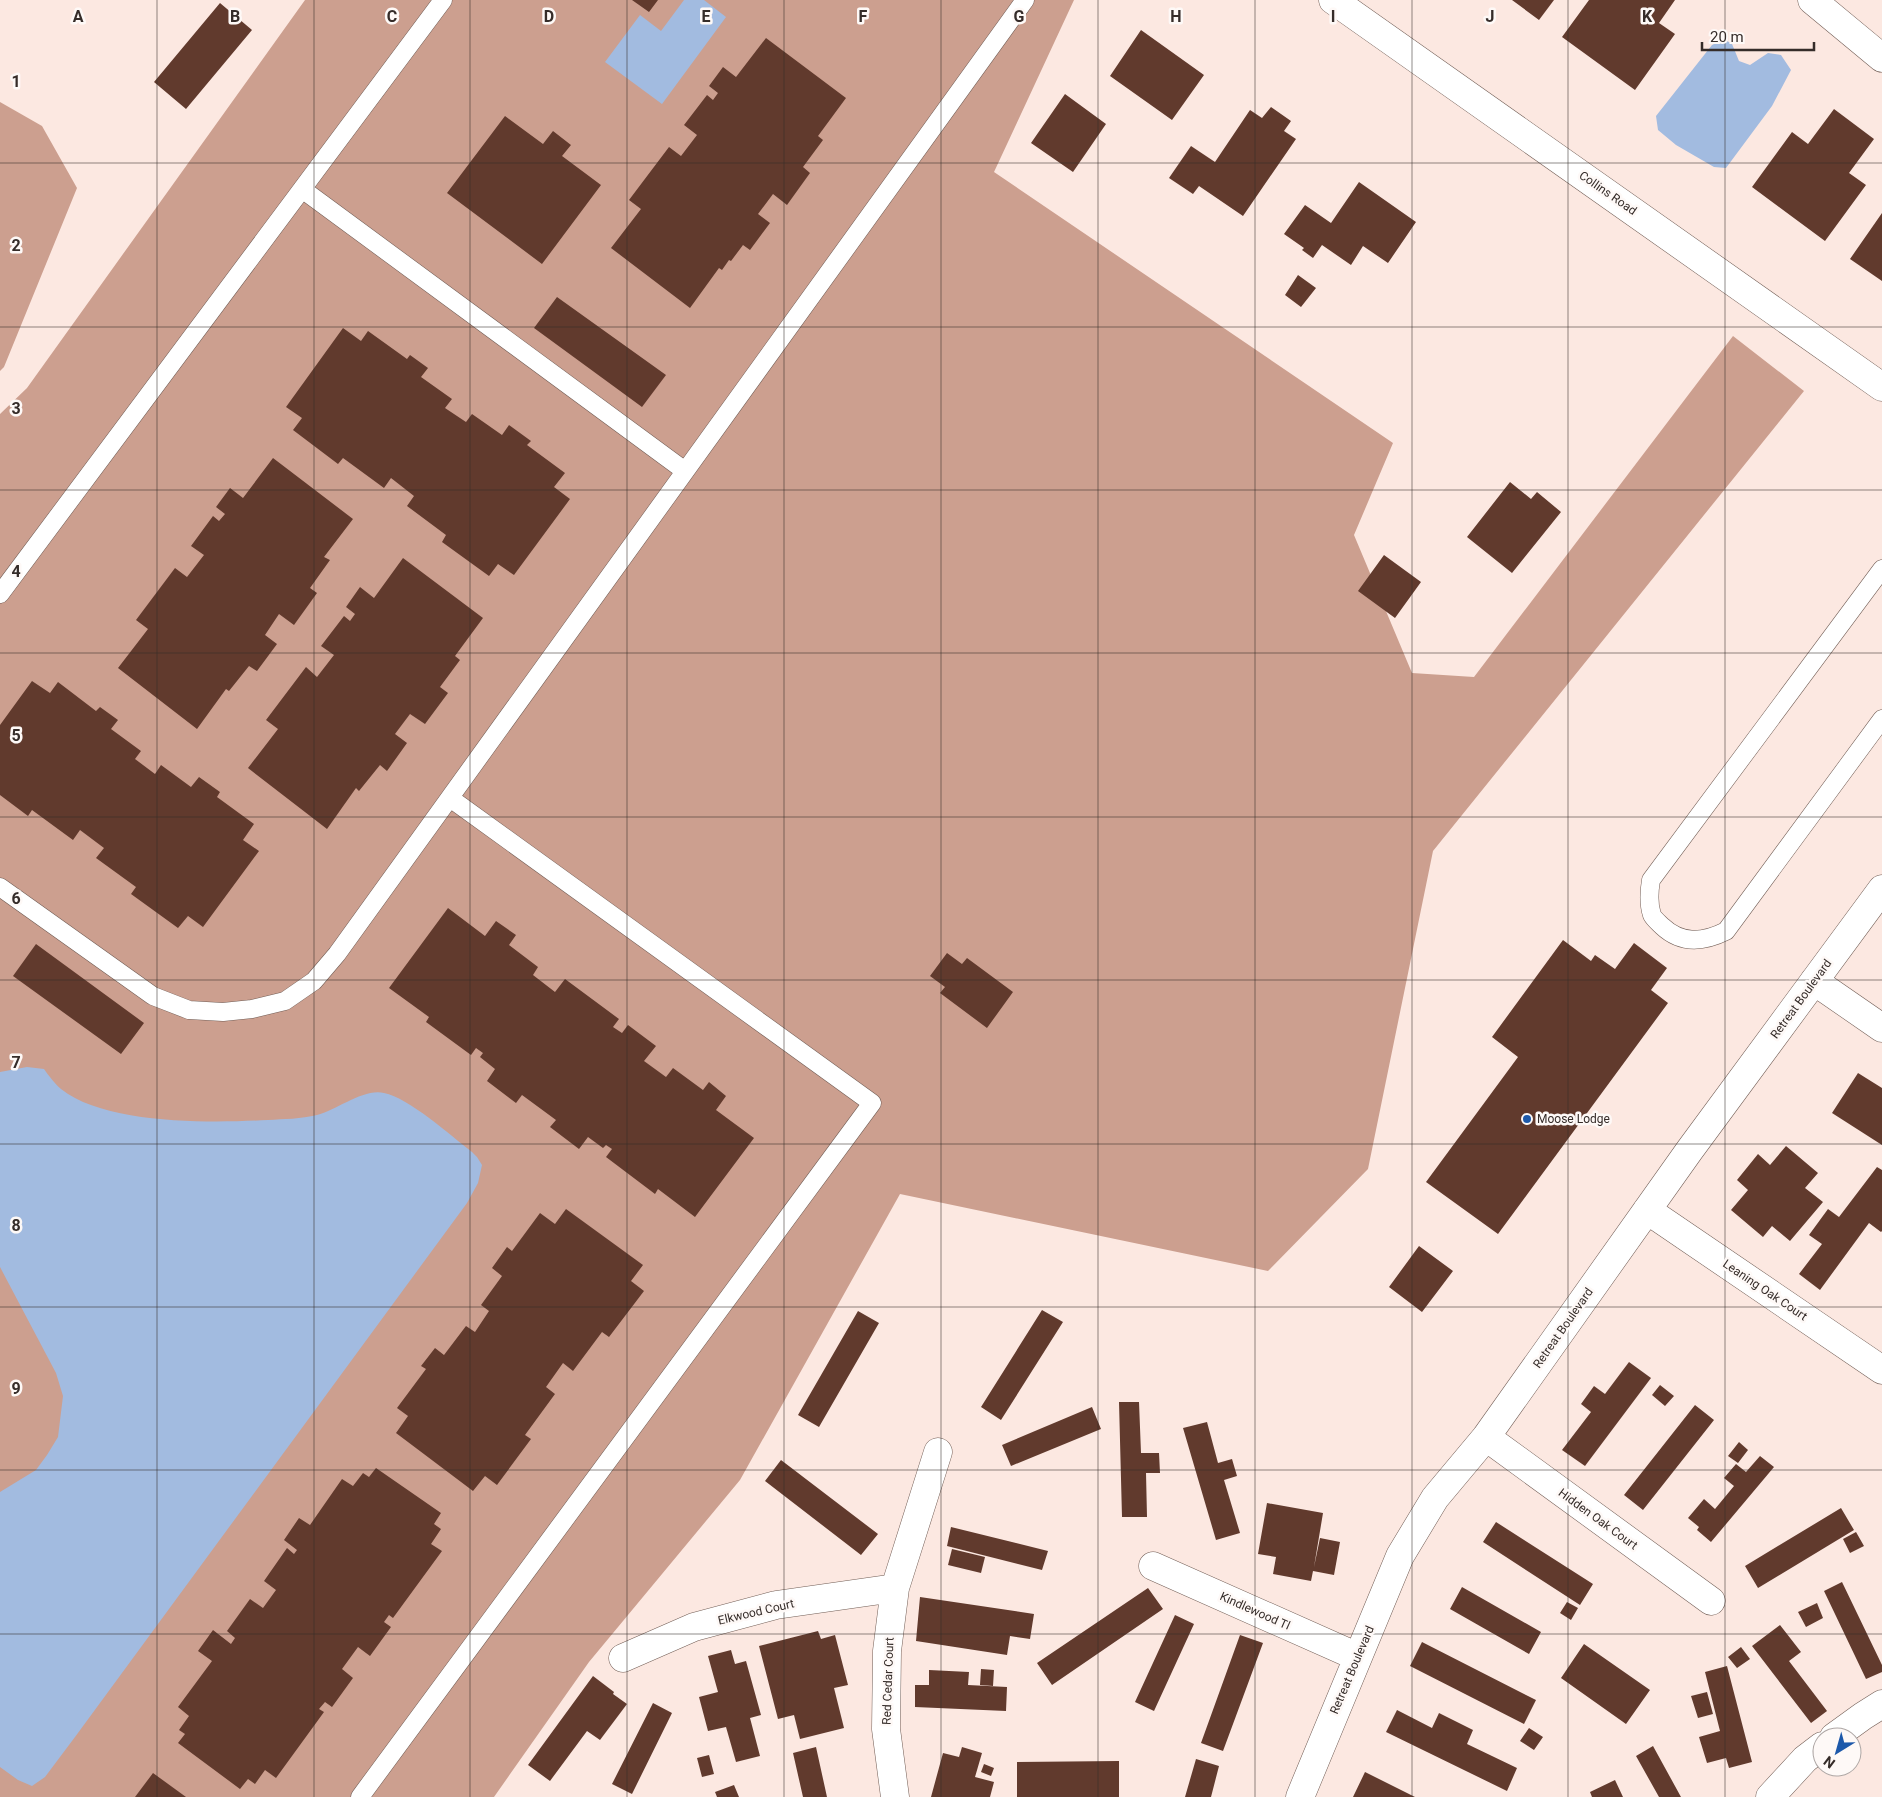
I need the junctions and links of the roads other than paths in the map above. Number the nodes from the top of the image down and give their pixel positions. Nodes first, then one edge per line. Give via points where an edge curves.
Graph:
1 (443, 0) edge
2 (1025, 0) edge
3 (1812, 0) edge
4 (1350, 5) edge
5 (1882, 58) edge
6 (302, 189) junction
7 (1882, 387) edge
8 (686, 471) junction
9 (1882, 569) edge
10 (0, 594) edge
11 (1882, 719) edge
12 (450, 798) junction
13 (0, 887) edge
14 (1882, 889) edge
15 (1814, 981) junction
16 (1882, 1028) edge
17 (1647, 1210) junction
18 (1882, 1370) edge
19 (1486, 1437) junction
20 (938, 1452) dead end
21 (1153, 1566) dead end
22 (895, 1588) junction
23 (1711, 1601) dead end
24 (1358, 1657) junction
25 (624, 1658) dead end
26 (1882, 1704) edge
27 (1848, 1727) edge
28 (1812, 1754) edge
29 (360, 1797) edge
30 (895, 1797) edge
31 (1300, 1797) edge
32 (1770, 1797) edge

1 - 6 lane
2 - 8 lane
3 - 5 street
4 - 7 street, Collins Road
6 - 8 lane
6 - 10 lane
8 - 12 lane
9 - 11 lane via 1650,880 1653,916 1668,931 1688,941 1712,938 1726,931
12 - 13 lane via 314,981 285,1001 252,1009 222,1012 189,1010 153,996
12 - 29 lane via 872,1103
14 - 15 street, Retreat Boulevard
15 - 16 street
15 - 17 street, Retreat Boulevard
17 - 18 street, Leaning Oak Court
17 - 19 street, Retreat Boulevard
19 - 23 street, Hidden Oak Court
19 - 24 street, Retreat Boulevard via 1435,1498 1400,1556
20 - 22 street, Red Cedar Court
21 - 24 street, Kindlewood Tl
22 - 25 street, Elkwood Court via 776,1605 694,1627
22 - 30 street, Red Cedar Court via 887,1651 886,1720
24 - 31 street, Retreat Boulevard
26 - 27 street
28 - 32 street

